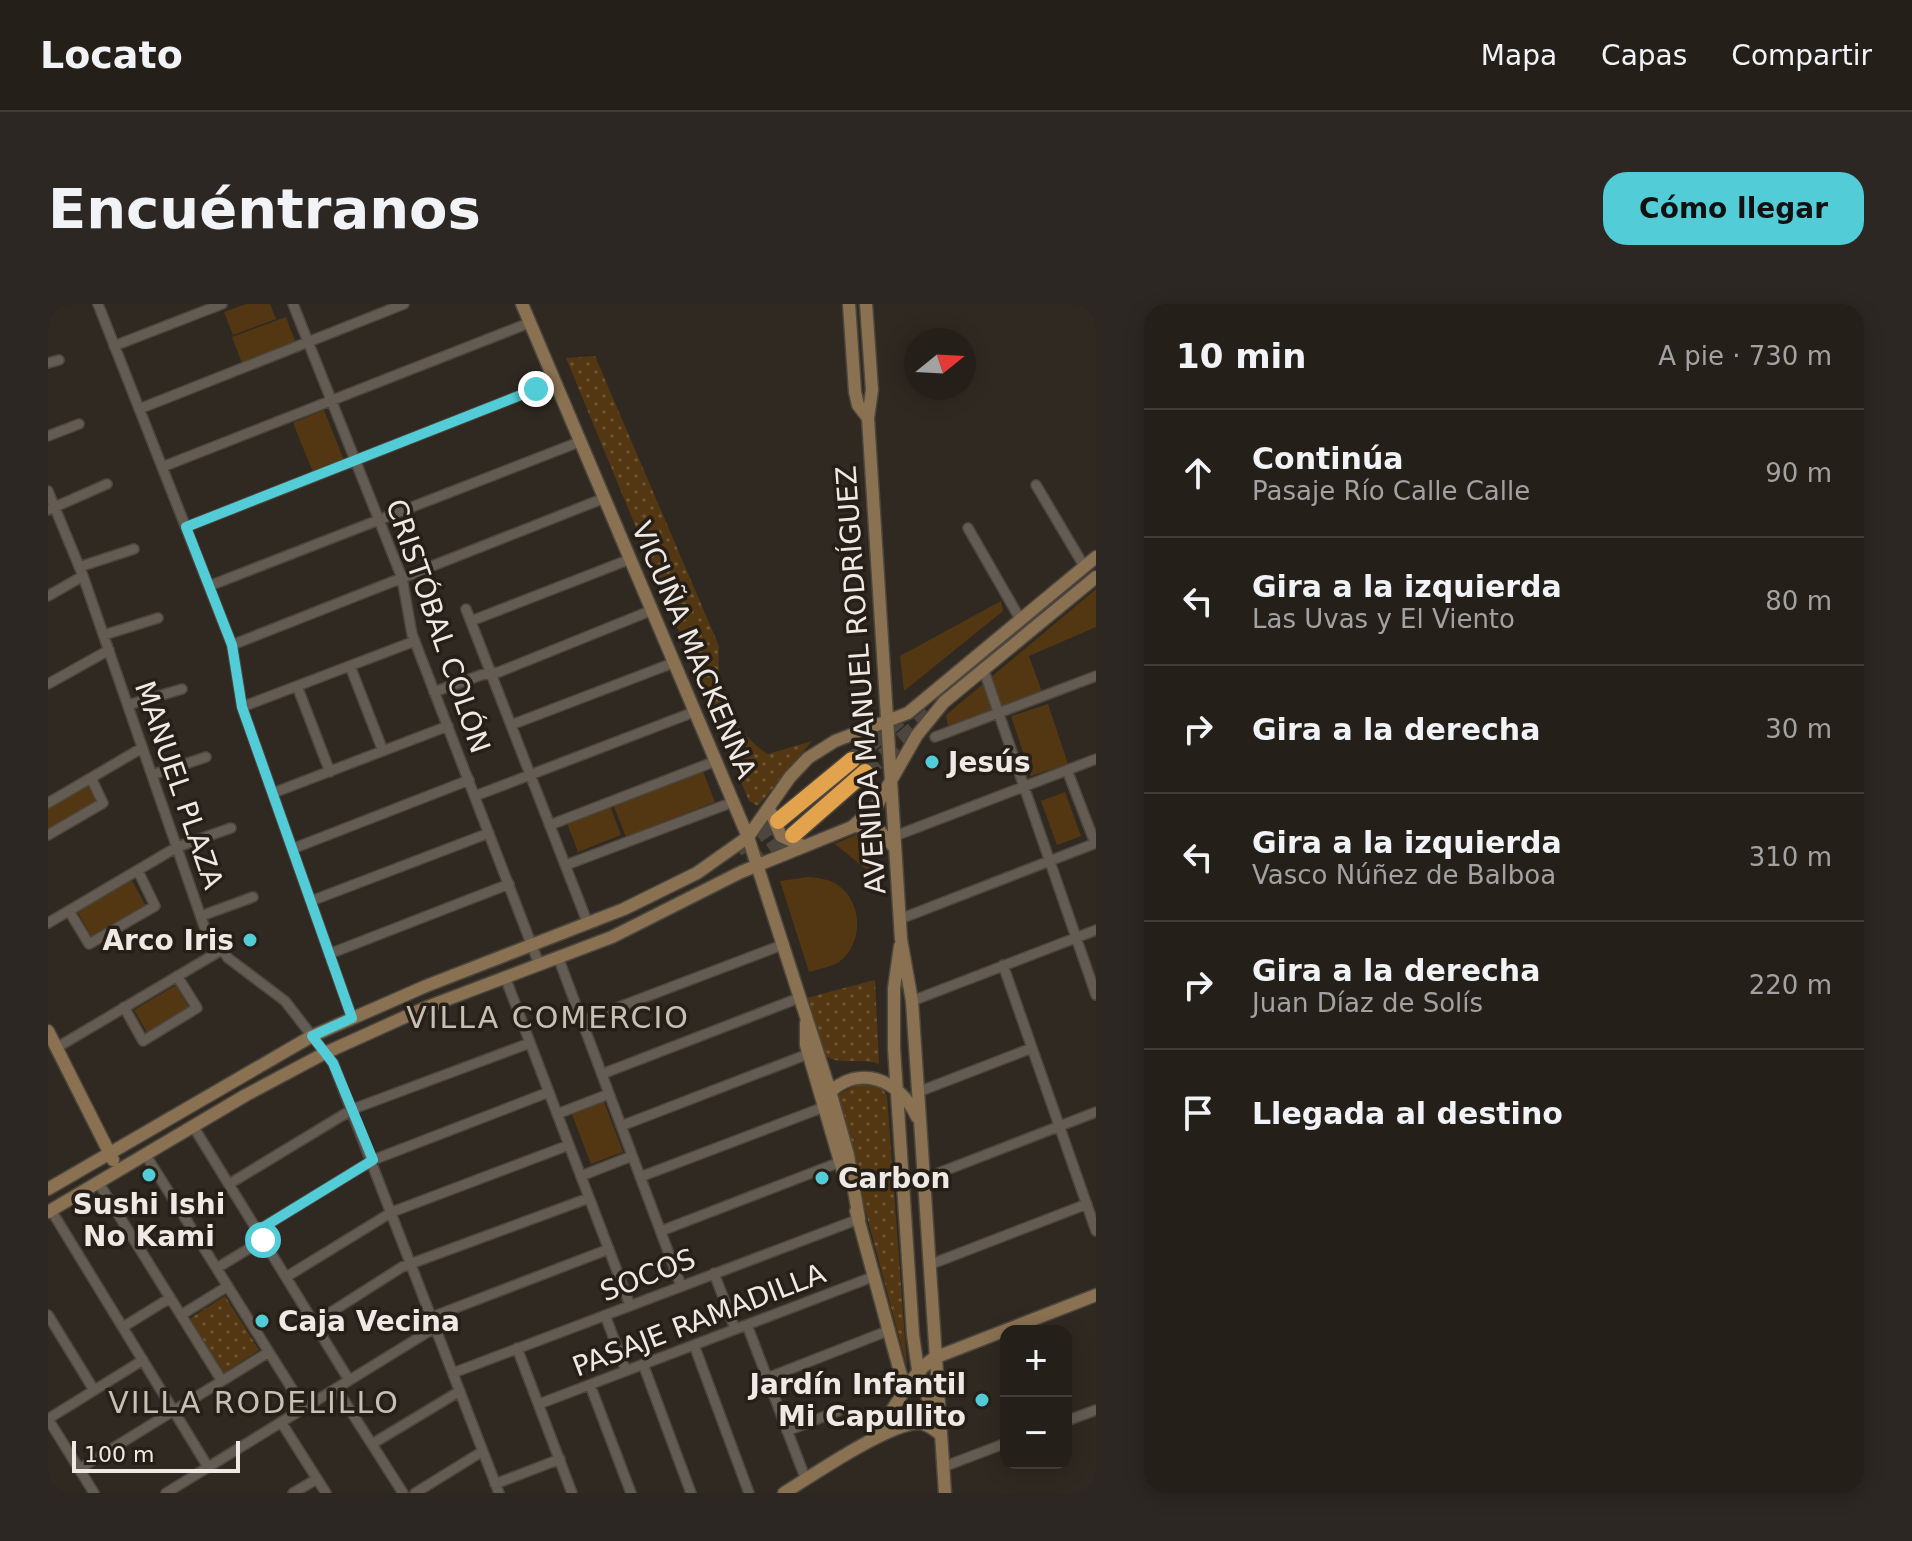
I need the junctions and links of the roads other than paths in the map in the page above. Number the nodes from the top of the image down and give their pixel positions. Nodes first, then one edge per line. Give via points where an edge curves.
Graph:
1 (98, 304) edge
2 (222, 304) edge
3 (293, 304) edge
4 (404, 304) edge
5 (522, 304) edge
6 (849, 304) edge
7 (866, 304) edge
8 (529, 323) junction
9 (308, 342) junction
10 (114, 346) junction
11 (59, 360) dead end
12 (48, 363) edge
13 (554, 382) junction
14 (331, 401) junction
15 (139, 409) junction
16 (868, 418) junction
17 (79, 424) dead end
18 (48, 436) edge
19 (579, 442) junction
20 (355, 460) junction
21 (162, 467) junction
22 (107, 484) dead end
23 (1036, 485) dead end
24 (48, 491) edge
25 (602, 499) junction
26 (52, 509) edge
27 (378, 520) junction
28 (186, 527) junction
29 (968, 528) dead end
30 (134, 549) dead end
31 (1096, 557) edge
32 (628, 560) junction
33 (1084, 566) junction
34 (81, 572) junction
35 (1096, 577) edge
36 (402, 578) junction
37 (209, 586) junction
38 (48, 596) edge
39 (466, 609) dead end
40 (650, 611) junction
41 (1019, 617) junction
42 (158, 618) dead end
43 (471, 621) junction
44 (104, 635) junction
45 (415, 641) junction
46 (232, 645) junction
47 (109, 650) junction
48 (673, 663) junction
49 (350, 666) junction
50 (983, 668) junction
51 (491, 673) junction
52 (1096, 676) edge
53 (48, 684) edge
54 (297, 686) junction
55 (182, 689) dead end
56 (434, 692) junction
57 (128, 705) junction
58 (242, 707) junction
59 (694, 712) junction
60 (999, 713) junction
61 (888, 722) junction
62 (511, 725) junction
63 (448, 726) junction
64 (935, 737) dead end
65 (142, 748) junction
66 (383, 751) junction
67 (206, 757) dead end
68 (1096, 759) edge
69 (852, 760) tunnel mouth
70 (716, 761) junction
71 (1067, 770) junction
72 (330, 772) junction
73 (865, 772) tunnel mouth
74 (530, 774) junction
75 (152, 775) junction
76 (91, 778) junction
77 (469, 780) junction
78 (892, 784) junction
79 (1024, 787) junction
80 (273, 793) junction
81 (475, 796) junction
82 (733, 802) junction
83 (48, 803) edge
84 (775, 813) junction
85 (550, 825) junction
86 (852, 827) junction
87 (231, 828) dead end
88 (489, 833) junction
89 (48, 835) edge
90 (748, 837) junction
91 (799, 840) junction
92 (895, 842) junction
93 (1096, 843) edge
94 (177, 847) junction
95 (292, 849) junction
96 (1050, 861) junction
97 (566, 865) junction
98 (757, 865) junction
99 (138, 871) junction
100 (509, 884) junction
101 (253, 897) dead end
102 (311, 901) junction
103 (69, 911) junction
104 (201, 916) junction
105 (900, 919) junction
106 (48, 923) edge
107 (588, 924) junction
108 (1096, 930) edge
109 (1076, 937) junction
110 (901, 939) junction
111 (782, 945) junction
112 (532, 946) junction
113 (220, 951) junction
114 (329, 954) junction
115 (558, 957) junction
116 (539, 964) junction
117 (1003, 965) junction
118 (177, 976) junction
119 (505, 977) junction
120 (1096, 995) edge
121 (799, 998) junction
122 (912, 1001) junction
123 (124, 1007) junction
124 (352, 1018) junction
125 (582, 1021) junction
126 (806, 1021) junction
127 (48, 1031) edge
128 (312, 1036) junction
129 (530, 1043) junction
130 (56, 1048) junction
131 (1032, 1048) junction
132 (325, 1053) junction
133 (808, 1054) junction
134 (822, 1062) junction
135 (602, 1074) junction
136 (848, 1080) junction
137 (896, 1087) junction
138 (549, 1092) junction
139 (918, 1092) junction
140 (609, 1094) junction
141 (826, 1099) junction
142 (353, 1109) junction
143 (1096, 1112) edge
144 (557, 1114) junction
145 (920, 1124) junction
146 (193, 1126) junction
147 (621, 1126) junction
148 (1059, 1126) junction
149 (569, 1145) junction
150 (109, 1153) junction
151 (145, 1154) junction
152 (632, 1156) junction
153 (373, 1160) junction
154 (840, 1162) junction
155 (118, 1170) junction
156 (581, 1176) junction
157 (640, 1177) junction
158 (923, 1179) junction
159 (98, 1182) junction
160 (229, 1184) junction
161 (48, 1189) edge
162 (589, 1198) junction
163 (1087, 1204) junction
164 (50, 1211) edge
165 (392, 1212) junction
166 (859, 1219) junction
167 (661, 1231) junction
168 (1096, 1231) edge
169 (260, 1236) junction
170 (609, 1249) junction
171 (412, 1264) junction
172 (929, 1265) junction
173 (217, 1268) junction
174 (714, 1273) junction
175 (875, 1276) junction
176 (286, 1277) junction
177 (228, 1286) junction
178 (681, 1286) junction
179 (1096, 1295) edge
180 (170, 1298) junction
181 (630, 1305) junction
182 (48, 1315) edge
183 (181, 1315) junction
184 (605, 1315) junction
185 (434, 1322) junction
186 (314, 1323) junction
187 (747, 1325) junction
188 (123, 1327) junction
189 (735, 1329) junction
190 (890, 1330) junction
191 (694, 1345) junction
192 (517, 1348) junction
193 (269, 1352) junction
194 (934, 1358) junction
195 (143, 1360) junction
196 (643, 1364) junction
197 (918, 1370) junction
198 (626, 1371) junction
199 (453, 1373) junction
200 (767, 1378) junction
201 (349, 1380) junction
202 (222, 1381) junction
203 (590, 1385) junction
204 (336, 1388) junction
205 (94, 1390) junction
206 (905, 1390) junction
207 (460, 1391) junction
208 (539, 1404) junction
209 (304, 1408) junction
210 (1096, 1410) edge
211 (174, 1411) junction
212 (838, 1411) dead end
213 (48, 1419) edge
214 (1072, 1419) edge
215 (281, 1422) junction
216 (787, 1431) junction
217 (940, 1434) junction
218 (869, 1441) junction
219 (372, 1444) junction
220 (1000, 1445) edge
221 (483, 1451) junction
222 (560, 1459) junction
223 (208, 1467) junction
224 (943, 1467) junction
225 (79, 1469) junction
226 (317, 1479) junction
227 (806, 1480) junction
228 (497, 1489) edge
229 (94, 1493) edge
230 (166, 1493) edge
231 (293, 1493) edge
232 (326, 1493) edge
233 (403, 1493) edge
234 (415, 1493) edge
235 (572, 1493) edge
236 (631, 1493) edge
237 (691, 1493) edge
238 (749, 1493) edge
239 (784, 1493) edge
240 (945, 1493) edge

1 - 10 street
2 - 10 street
3 - 9 street, CRISTÓBAL COLÓN
4 - 9 street
5 - 8 main road, VICUÑA MACKENNA
6 - 16 main road, AVENIDA MANUEL RODRÍGUEZ via 855,392
7 - 16 main road, AVENIDA MANUEL RODRÍGUEZ via 872,390
8 - 13 main road, VICUÑA MACKENNA
8 - 14 street
9 - 14 street, CRISTÓBAL COLÓN
9 - 15 street
10 - 15 street
11 - 12 street
13 - 19 main road, VICUÑA MACKENNA
13 - 20 street
14 - 20 street, CRISTÓBAL COLÓN
14 - 21 street
15 - 21 street
16 - 61 main road, AVENIDA MANUEL RODRÍGUEZ
17 - 18 street
19 - 25 main road, VICUÑA MACKENNA
19 - 27 street
20 - 27 street, CRISTÓBAL COLÓN
20 - 28 street
21 - 28 street
22 - 26 street
23 - 33 street
24 - 26 street, MANUEL PLAZA
25 - 32 main road, VICUÑA MACKENNA
25 - 36 street
26 - 34 street, MANUEL PLAZA
27 - 36 street, CRISTÓBAL COLÓN
27 - 37 street
28 - 37 street
29 - 41 street
30 - 34 street
31 - 33 main road
32 - 40 main road, VICUÑA MACKENNA
32 - 43 street
33 - 41 main road
34 - 38 street
34 - 44 street, MANUEL PLAZA
35 - 50 main road
36 - 45 street, CRISTÓBAL COLÓN
36 - 46 street
37 - 46 street
39 - 43 street
40 - 48 main road, VICUÑA MACKENNA
40 - 51 street
41 - 61 main road via 917,706
42 - 44 street
43 - 51 street
44 - 47 street, MANUEL PLAZA
45 - 49 street
45 - 56 street, CRISTÓBAL COLÓN
46 - 58 street
47 - 53 street
47 - 57 street, MANUEL PLAZA
48 - 59 main road, VICUÑA MACKENNA
48 - 62 street
49 - 54 street
49 - 66 street
50 - 60 street
50 - 78 main road via 924,725
51 - 56 street
51 - 62 street
52 - 60 street
54 - 58 street
54 - 72 street
55 - 57 street
56 - 63 street, CRISTÓBAL COLÓN
57 - 65 street, MANUEL PLAZA
58 - 80 street
59 - 70 main road, VICUÑA MACKENNA
59 - 74 street
60 - 64 street
60 - 79 street
61 - 78 main road, AVENIDA MANUEL RODRÍGUEZ
61 - 84 main road via 818,751 790,777
62 - 74 street
63 - 66 street
63 - 77 street, CRISTÓBAL COLÓN
65 - 75 street, MANUEL PLAZA
65 - 76 street
66 - 72 street
67 - 75 street
68 - 71 street
69 - 84 highway
70 - 82 main road, VICUÑA MACKENNA
70 - 85 street
71 - 79 street
71 - 93 street
72 - 80 street
73 - 91 highway
74 - 81 street
74 - 85 street
75 - 94 street, MANUEL PLAZA
76 - 83 street
76 - 89 street via 103,803
77 - 81 street, CRISTÓBAL COLÓN
77 - 95 street
78 - 86 main road
78 - 92 main road, AVENIDA MANUEL RODRÍGUEZ
79 - 92 street
79 - 96 street
80 - 95 street
81 - 88 street, CRISTÓBAL COLÓN
82 - 90 main road, VICUÑA MACKENNA
82 - 97 street
84 - 90 main road
84 - 91 main road via 773,822 781,836
85 - 97 street
86 - 91 main road
86 - 92 main road via 876,827
87 - 94 street
88 - 100 street, CRISTÓBAL COLÓN
88 - 102 street
90 - 98 main road, VICUÑA MACKENNA
90 - 107 main road via 689,877
91 - 98 main road
92 - 105 main road, AVENIDA MANUEL RODRÍGUEZ
93 - 96 street
94 - 99 street
94 - 104 street, MANUEL PLAZA
95 - 102 street
96 - 105 street
96 - 109 street
97 - 107 street
98 - 111 main road, VICUÑA MACKENNA
98 - 115 main road via 645,922
99 - 103 street
99 - 103 street via 155,906 89,944
100 - 112 street, CRISTÓBAL COLÓN
100 - 114 street
101 - 104 street
102 - 114 street
103 - 106 street
104 - 113 street, MANUEL PLAZA
105 - 110 main road, AVENIDA MANUEL RODRÍGUEZ
107 - 112 main road
108 - 109 street
109 - 117 street
109 - 120 street
110 - 122 main road, AVENIDA MANUEL RODRÍGUEZ
110 - 137 main road, AVENIDA MANUEL RODRÍGUEZ via 894,988
111 - 121 main road, VICUÑA MACKENNA
111 - 125 street
112 - 116 street, CRISTÓBAL COLÓN
112 - 124 main road
113 - 118 street
113 - 128 street, MANUEL PLAZA via 285,1001
114 - 124 street
115 - 116 main road
115 - 125 street
116 - 119 main road
117 - 122 street
117 - 131 street
118 - 123 street
118 - 123 street via 197,1008 143,1041
119 - 129 street
119 - 132 main road
121 - 126 main road, VICUÑA MACKENNA
121 - 135 street
122 - 139 main road, AVENIDA MANUEL RODRÍGUEZ
123 - 130 street
124 - 128 main road
125 - 135 street
126 - 133 main road, VICUÑA MACKENNA
126 - 134 main road, VICUÑA MACKENNA
127 - 130 main road
128 - 132 street, MANUEL PLAZA
128 - 150 main road
129 - 138 street
129 - 142 street
130 - 150 main road
131 - 139 street
131 - 148 street
132 - 142 street, MANUEL PLAZA
132 - 146 main road
133 - 141 main road, VICUÑA MACKENNA
133 - 147 street
134 - 136 main road
134 - 141 main road, VICUÑA MACKENNA
135 - 140 street
136 - 137 main road via 878,1078
136 - 141 main road
137 - 145 main road
137 - 197 main road, AVENIDA MANUEL RODRÍGUEZ
138 - 144 street
138 - 153 street
139 - 145 main road, AVENIDA MANUEL RODRÍGUEZ
140 - 144 street
140 - 147 street
141 - 154 main road, VICUÑA MACKENNA
141 - 157 street
141 - 166 main road, VICUÑA MACKENNA via 848,1155
142 - 153 street, MANUEL PLAZA
142 - 160 street
143 - 148 street
144 - 149 street
145 - 158 main road, AVENIDA MANUEL RODRÍGUEZ
146 - 151 main road
146 - 160 street
147 - 152 street
148 - 158 street
148 - 163 street
149 - 156 street
149 - 165 street
150 - 155 main road
150 - 161 main road
151 - 155 main road
151 - 173 street
152 - 156 street
152 - 157 street
153 - 165 street, MANUEL PLAZA
153 - 169 street
154 - 166 main road, VICUÑA MACKENNA
154 - 167 street
155 - 159 main road
156 - 162 street
157 - 167 street
158 - 172 main road, AVENIDA MANUEL RODRÍGUEZ
159 - 164 main road
159 - 180 street
160 - 169 street
162 - 170 street
162 - 171 street
163 - 168 street
163 - 172 street
164 - 188 street
165 - 171 street, MANUEL PLAZA
165 - 176 street
166 - 174 street, SOCOS
166 - 175 main road, VICUÑA MACKENNA
167 - 178 street
169 - 173 street
169 - 176 street
170 - 181 street
170 - 185 street
171 - 185 street, MANUEL PLAZA
171 - 186 street
172 - 194 main road, AVENIDA MANUEL RODRÍGUEZ
173 - 177 street
174 - 178 street, SOCOS
174 - 189 street
175 - 187 street, PASAJE RAMADILLA
175 - 190 main road, VICUÑA MACKENNA
176 - 186 street
177 - 183 street
177 - 193 street
178 - 181 street, SOCOS
179 - 194 main road
180 - 183 street
180 - 188 street
181 - 184 street, SOCOS
182 - 205 street
183 - 202 street
184 - 192 street, SOCOS
184 - 198 street
185 - 199 street, MANUEL PLAZA
185 - 201 street
186 - 201 street
187 - 189 street, PASAJE RAMADILLA
187 - 200 street
188 - 195 street
189 - 191 street, PASAJE RAMADILLA
190 - 200 street
190 - 206 main road, VICUÑA MACKENNA
191 - 196 street, PASAJE RAMADILLA
191 - 238 street
192 - 199 street, SOCOS
192 - 208 street
193 - 202 street
193 - 209 street
194 - 197 main road
194 - 217 main road, AVENIDA MANUEL RODRÍGUEZ
195 - 205 street
195 - 211 street
196 - 198 street, PASAJE RAMADILLA
196 - 237 street
197 - 206 main road
197 - 217 main road, AVENIDA MANUEL RODRÍGUEZ
198 - 203 street, PASAJE RAMADILLA
199 - 207 street, MANUEL PLAZA
200 - 216 street
201 - 204 street
202 - 211 street
203 - 208 street, PASAJE RAMADILLA
203 - 236 street
204 - 209 street
204 - 219 street
205 - 213 street
206 - 218 main road
207 - 219 street
207 - 221 street, MANUEL PLAZA
208 - 222 street
209 - 215 street
210 - 214 street
211 - 223 street
211 - 225 street
212 - 216 street
213 - 225 street
215 - 223 street
215 - 226 street
216 - 227 street
217 - 218 main road via 917,1423
217 - 224 main road
218 - 227 main road
219 - 233 street
220 - 224 street
221 - 228 street, MANUEL PLAZA
221 - 234 street
222 - 228 street
222 - 235 street
223 - 230 street
224 - 240 main road
225 - 229 street
226 - 231 street
226 - 232 street
227 - 239 main road

